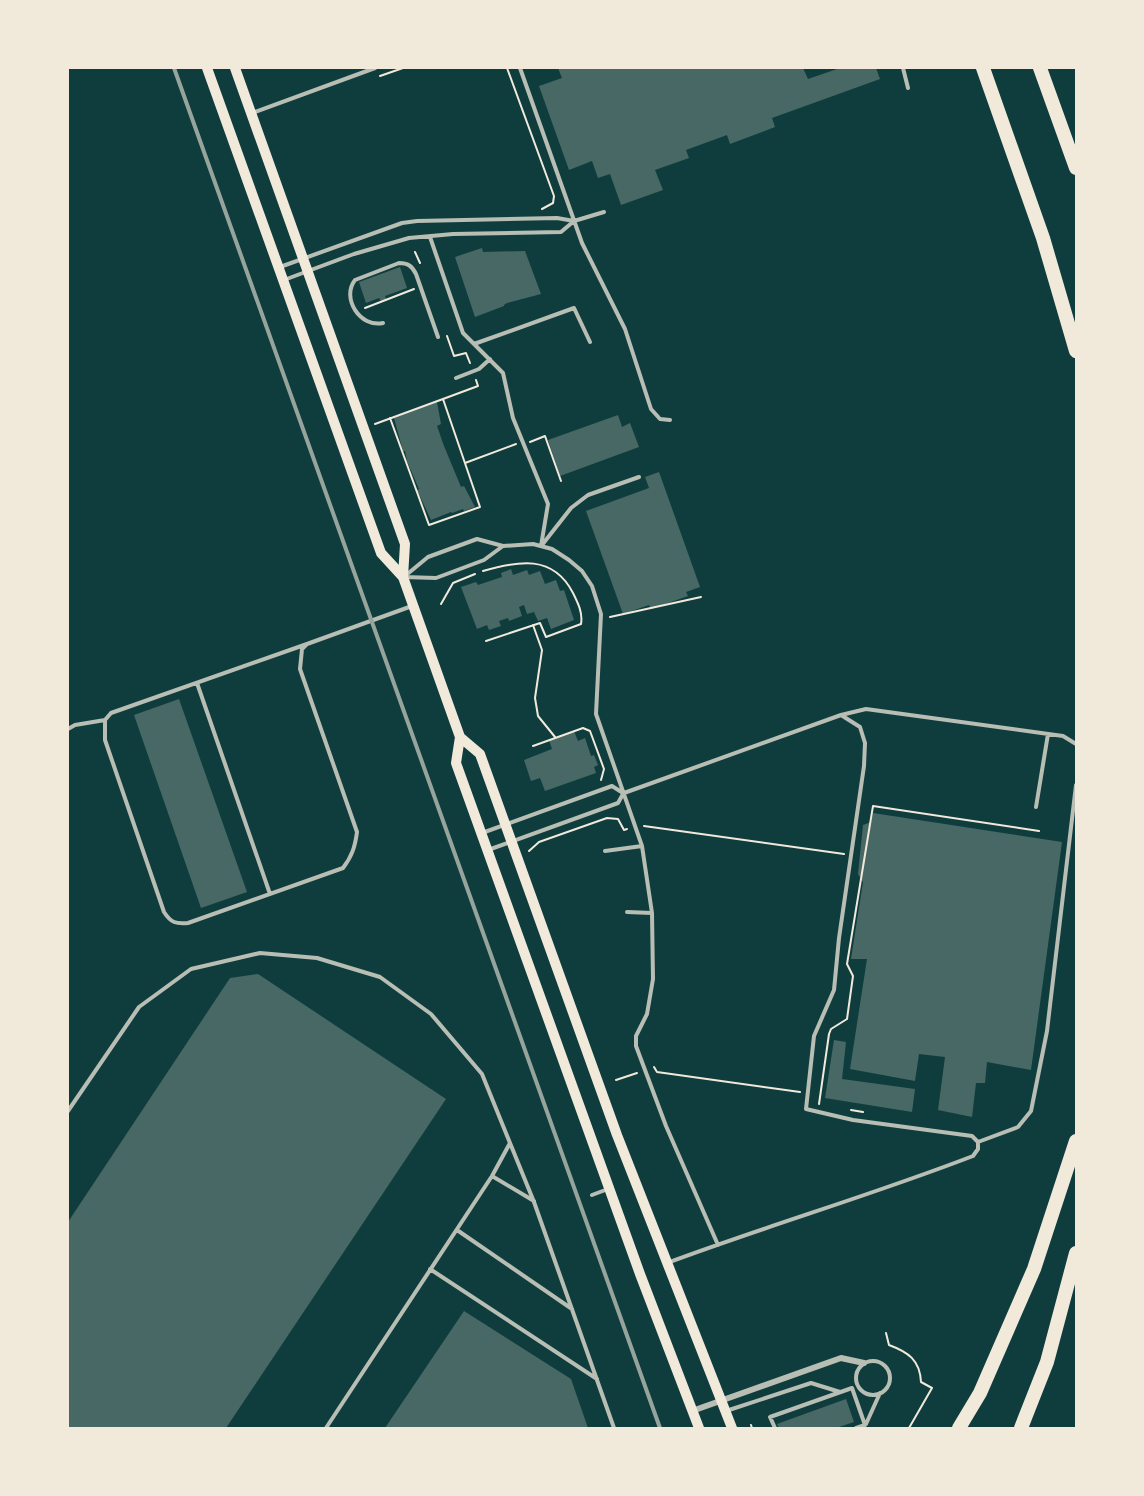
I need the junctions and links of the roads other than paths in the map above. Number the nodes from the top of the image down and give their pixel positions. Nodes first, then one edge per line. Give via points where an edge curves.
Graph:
1 (207, 68) edge
2 (235, 68) edge
3 (375, 68) edge
4 (520, 68) edge
5 (903, 68) edge
6 (983, 68) edge
7 (1040, 68) edge
8 (908, 88) dead end
9 (251, 113) junction
10 (1077, 168) edge
11 (604, 212) dead end
12 (574, 221) junction
13 (430, 237) junction
14 (303, 258) junction
15 (279, 267) junction
16 (308, 271) junction
17 (283, 280) junction
18 (383, 323) dead end
19 (438, 337) dead end
20 (590, 342) dead end
21 (474, 344) junction
22 (1077, 351) edge
23 (490, 359) junction
24 (456, 378) dead end
25 (670, 420) dead end
26 (639, 477) dead end
27 (503, 546) junction
28 (541, 546) junction
29 (403, 577) junction
30 (413, 605) junction
31 (307, 644) junction
32 (197, 683) junction
33 (842, 716) junction
34 (105, 720) junction
35 (68, 729) edge
36 (1048, 734) junction
37 (460, 737) junction
38 (1077, 744) edge
39 (1077, 785) edge
40 (624, 794) junction
41 (1036, 807) dead end
42 (505, 825) junction
43 (481, 833) junction
44 (512, 842) junction
45 (642, 846) junction
46 (487, 851) junction
47 (605, 851) dead end
48 (270, 894) junction
49 (627, 912) dead end
50 (652, 913) junction
51 (68, 1111) edge
52 (1077, 1141) edge
53 (978, 1142) junction
54 (510, 1143) junction
55 (492, 1176) junction
56 (609, 1189) junction
57 (592, 1195) dead end
58 (534, 1202) junction
59 (457, 1229) junction
60 (718, 1245) junction
61 (1077, 1253) edge
62 (667, 1263) junction
63 (430, 1269) junction
64 (572, 1309) junction
65 (864, 1363) junction
66 (597, 1379) junction
67 (858, 1385) junction
68 (852, 1388) junction
69 (840, 1392) junction
70 (881, 1392) junction
71 (723, 1406) junction
72 (692, 1411) junction
73 (865, 1425) junction
74 (326, 1428) edge
75 (614, 1428) edge
76 (699, 1428) edge
77 (732, 1428) edge
78 (775, 1428) edge
79 (856, 1428) edge
80 (959, 1428) edge
81 (1021, 1428) edge

1 - 15 main road
2 - 9 main road
3 - 9 lane
4 - 12 lane
5 - 8 lane
6 - 22 highway via 1043,238
7 - 10 highway
9 - 14 main road
11 - 12 lane
12 - 13 lane via 561,232
12 - 14 lane via 417,221 390,226
12 - 25 lane via 587,256 625,329 651,409 660,419
13 - 16 lane via 398,241
13 - 21 lane via 463,333
14 - 15 lane
14 - 16 main road
15 - 17 main road
16 - 17 lane
16 - 29 main road via 405,544
17 - 29 main road via 381,553
18 - 19 lane via 367,322 358,315 350,291 355,280 404,263 413,268
20 - 21 lane via 574,308
21 - 23 lane
23 - 24 lane
23 - 28 lane via 503,373 513,418 548,504
26 - 28 lane via 588,495 571,508
27 - 28 lane
27 - 29 lane via 484,560 436,578
27 - 29 lane via 477,539 428,557
28 - 40 lane via 569,560 592,586 601,616 596,714
29 - 30 main road
30 - 31 lane
30 - 37 main road
31 - 32 lane
31 - 48 lane via 302,650 300,669 357,832 356,845 343,868
32 - 34 lane via 111,713
32 - 48 lane
33 - 36 lane via 866,709 881,710
33 - 40 lane
33 - 53 lane via 860,727 865,743 864,766 834,990 814,1036 806,1109 853,1120 972,1136
34 - 35 lane
34 - 48 lane via 105,740 169,921 188,923
36 - 38 lane
36 - 41 lane
37 - 42 main road via 480,754
37 - 43 main road via 456,763
39 - 53 lane via 1047,1031 1031,1111 1018,1127
40 - 42 lane via 612,786
40 - 44 lane via 618,803
40 - 45 lane
42 - 43 lane
42 - 44 main road
43 - 46 main road
44 - 46 lane
44 - 62 main road
45 - 47 lane
45 - 50 lane
46 - 56 main road
49 - 50 lane
50 - 60 lane via 653,979 636,1046
51 - 54 lane via 139,1007 191,969 260,953 317,958 380,977 431,1014 482,1074
52 - 80 highway via 1034,1269 980,1393
53 - 60 lane via 973,1156
54 - 55 lane
54 - 58 lane
55 - 58 lane
55 - 59 lane
56 - 57 lane
56 - 72 main road
58 - 64 lane
59 - 63 lane
59 - 64 lane
60 - 62 lane
61 - 81 highway via 1047,1362
62 - 71 main road
63 - 66 lane
63 - 74 lane
64 - 66 lane
65 - 67 lane via 857,1372
65 - 70 lane via 880,1362 888,1370 889,1380
65 - 71 street via 841,1358
66 - 75 lane
67 - 68 lane
67 - 70 lane via 870,1394
68 - 69 lane
68 - 73 lane
69 - 71 lane via 811,1383
69 - 78 lane via 770,1417
70 - 73 lane
71 - 72 street
71 - 77 main road
72 - 76 main road
73 - 79 lane

